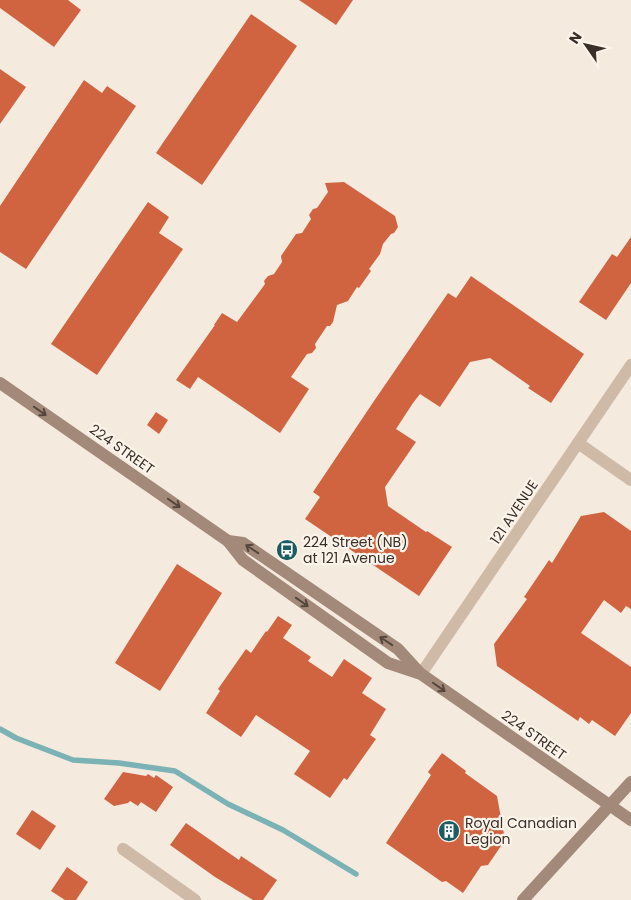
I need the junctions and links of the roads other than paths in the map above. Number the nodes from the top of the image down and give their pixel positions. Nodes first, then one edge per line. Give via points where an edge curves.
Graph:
1 (631, 366) edge
2 (0, 383) edge
3 (578, 443) junction
4 (631, 480) edge
5 (421, 674) junction
6 (631, 782) edge
7 (609, 805) junction
8 (631, 820) edge
9 (123, 849) dead end
10 (195, 900) edge
11 (523, 900) edge

1 - 3 street, 121 AVENUE
2 -> 5 street, 224 STREET via 228,540 243,560 388,663
3 - 4 street
3 - 5 street, 121 AVENUE
5 -> 7 street, 224 STREET
6 - 7 street
7 - 8 street, 224 STREET
7 - 11 street
9 - 10 street

